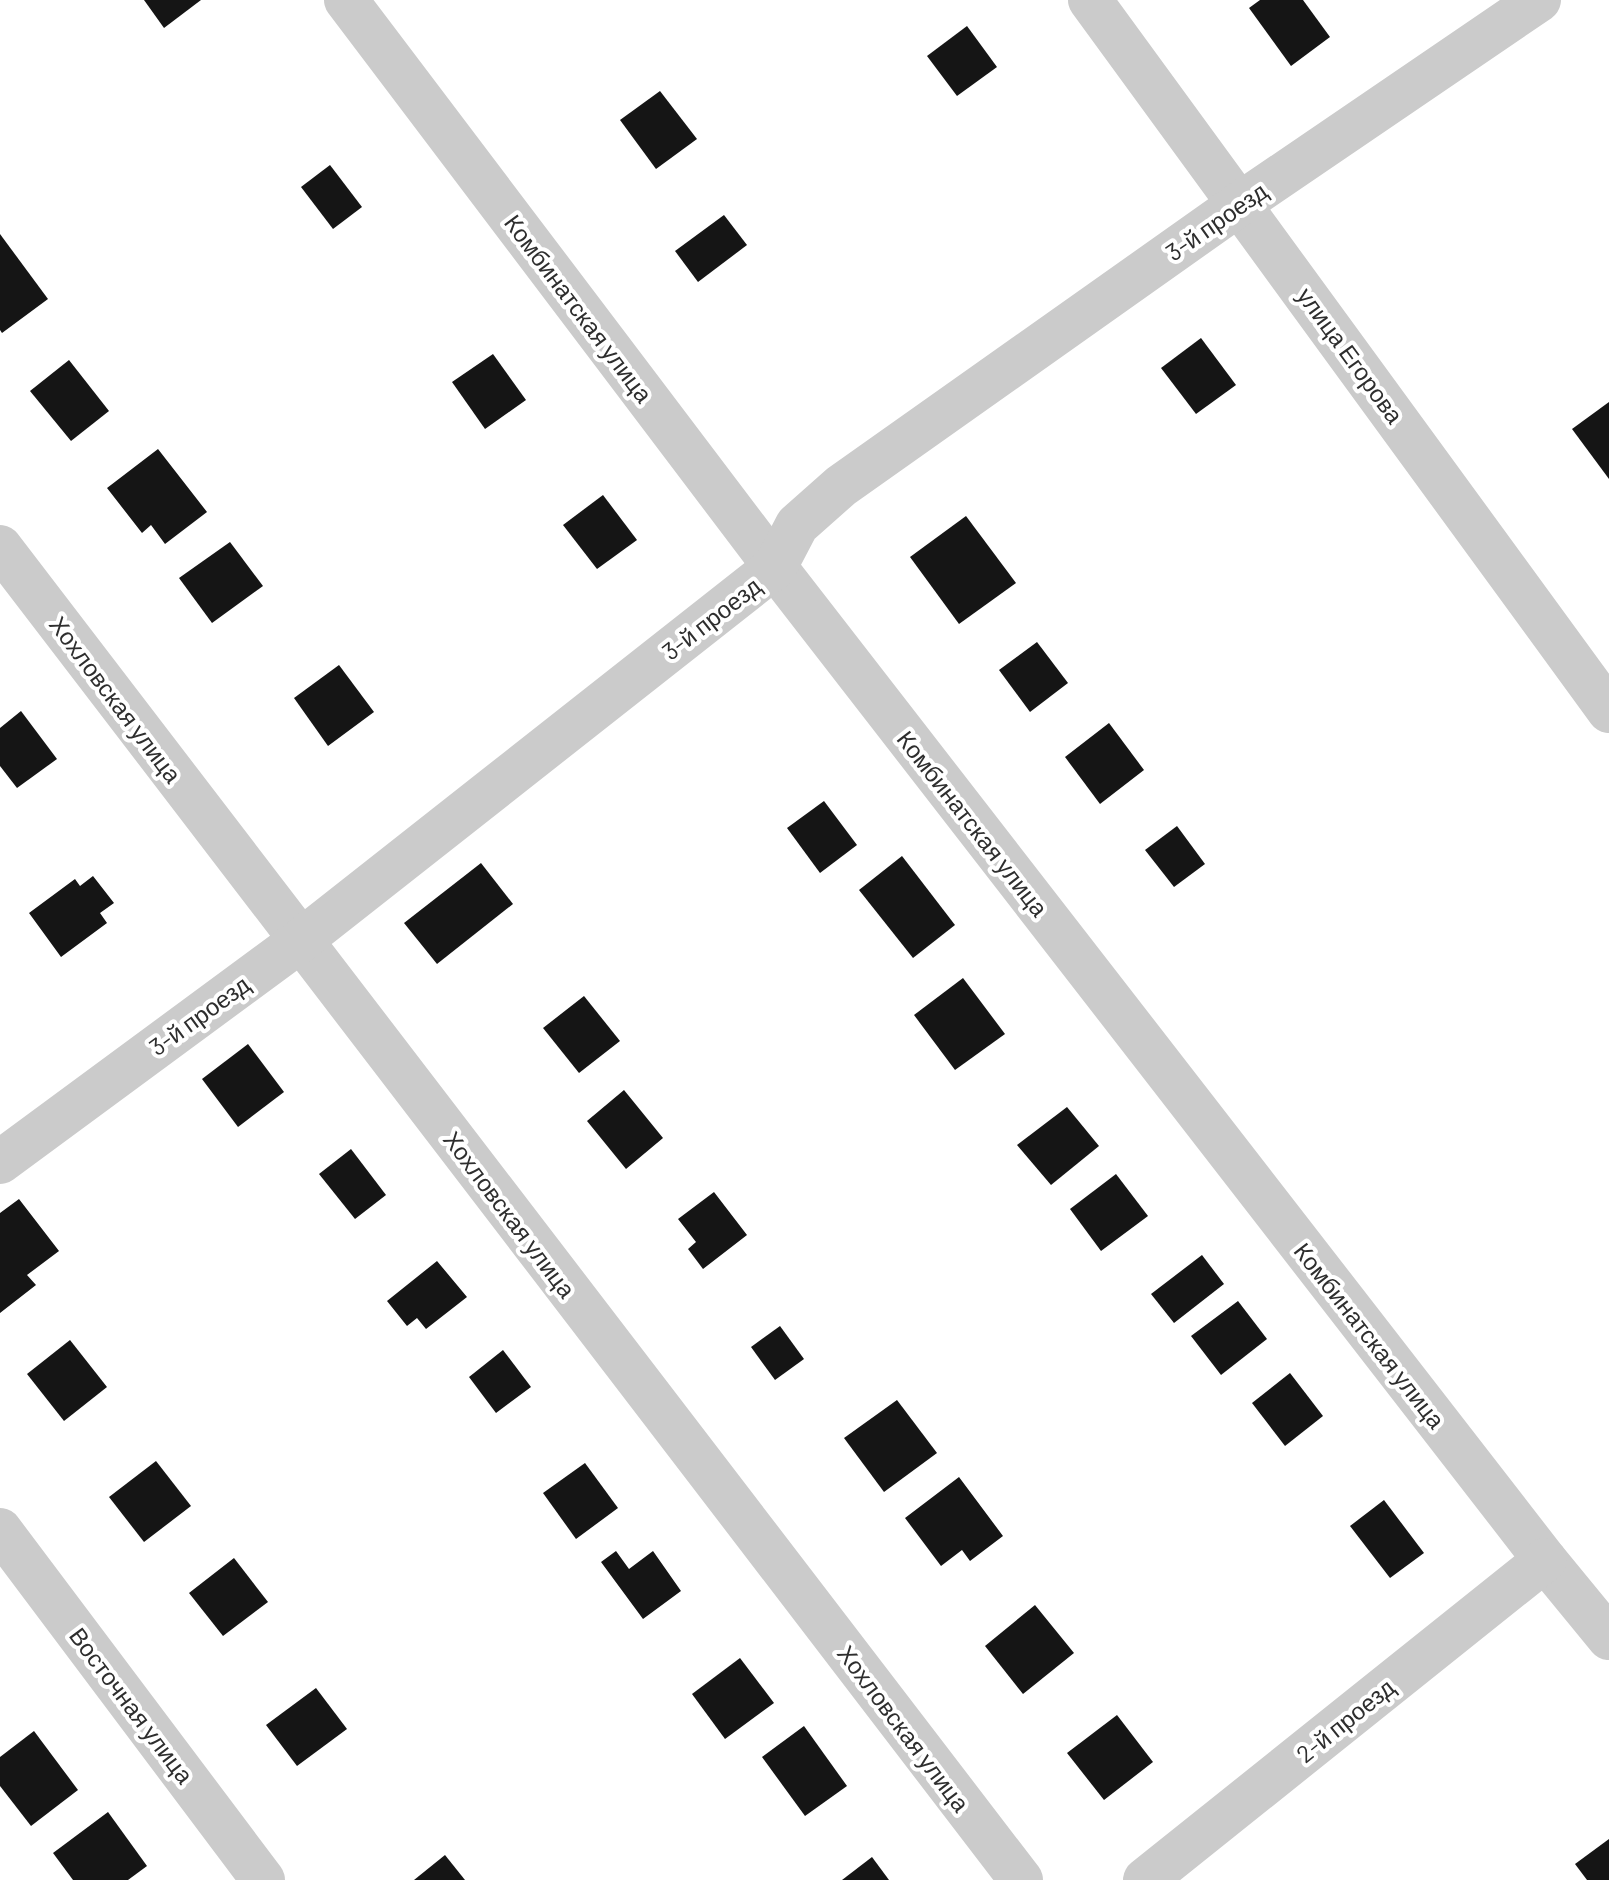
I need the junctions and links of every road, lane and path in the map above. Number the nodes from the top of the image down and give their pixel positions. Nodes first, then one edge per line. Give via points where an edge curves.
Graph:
1 (346, 0) edge
2 (1090, 0) edge
3 (1539, 0) edge
4 (1241, 203) junction
5 (0, 547) edge
6 (775, 567) junction
7 (1609, 711) edge
8 (300, 941) junction
9 (0, 1162) edge
10 (0, 1530) edge
11 (1545, 1560) junction
12 (1609, 1638) edge
13 (263, 1880) edge
14 (1021, 1880) edge
15 (1145, 1880) edge

1 - 6 street, Комбинатская улица
2 - 4 street, улица Егорова
3 - 4 street, 3-й проезд
4 - 6 street, 3-й проезд via 841,486 797,525
4 - 7 street, улица Егорова
5 - 8 street, Хохловская улица
6 - 8 street, 3-й проезд
6 - 11 street, Комбинатская улица
8 - 9 street, 3-й проезд
8 - 14 street, Хохловская улица
10 - 13 street, Восточная улица
11 - 12 street, Комбинатская улица
11 - 15 street, 2-й проезд

